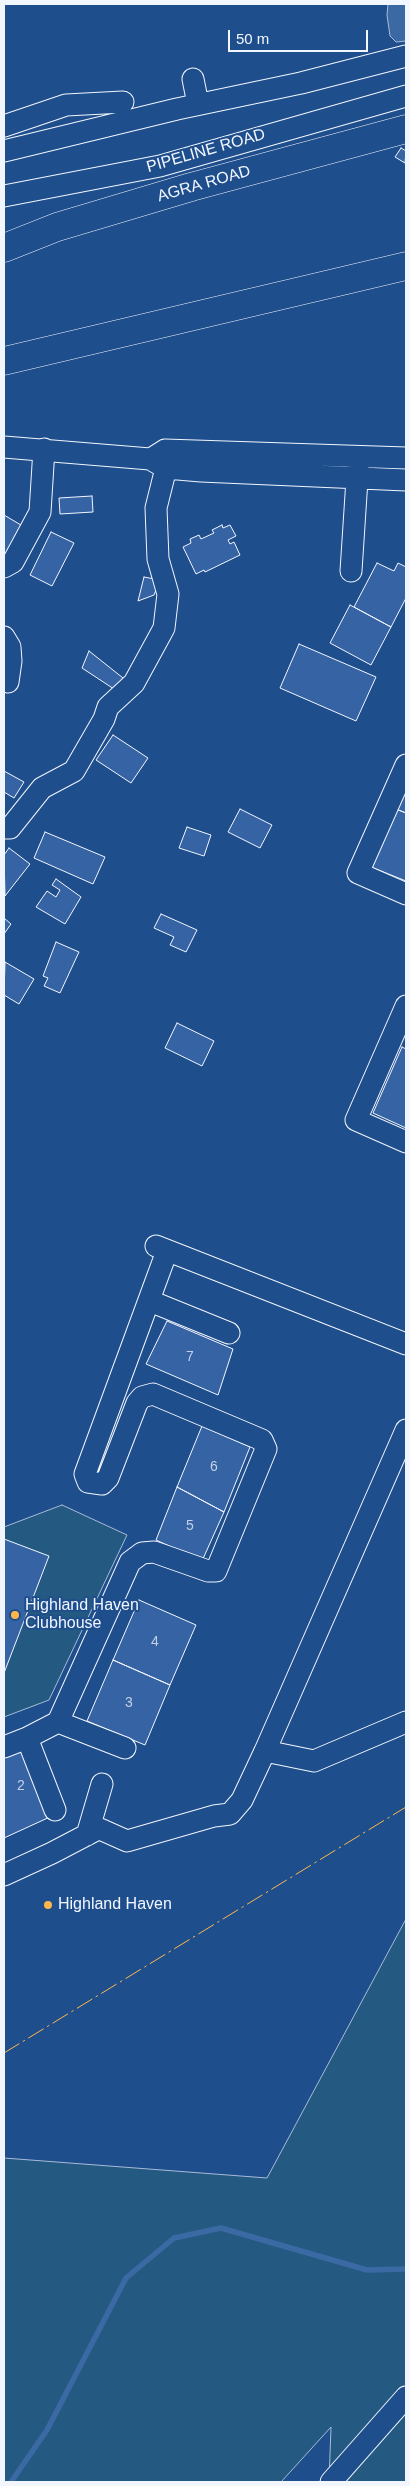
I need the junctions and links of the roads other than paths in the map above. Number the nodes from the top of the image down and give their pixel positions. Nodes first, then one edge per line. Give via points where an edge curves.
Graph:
1 (406, 56) edge
2 (193, 79) dead end
3 (406, 96) edge
4 (122, 102) dead end
5 (198, 104) junction
6 (4, 126) edge
7 (406, 129) edge
8 (4, 151) edge
9 (4, 196) edge
10 (4, 248) edge
11 (406, 266) edge
12 (4, 361) edge
13 (4, 447) edge
14 (44, 449) junction
15 (359, 455) junction
16 (406, 458) edge
17 (160, 459) junction
18 (358, 477) junction
19 (406, 480) edge
20 (4, 567) edge
21 (351, 571) dead end
22 (4, 637) edge
23 (8, 682) dead end
24 (406, 765) edge
25 (4, 828) edge
26 (406, 894) edge
27 (406, 1006) edge
28 (406, 1142) edge
29 (150, 1301) junction
30 (229, 1333) dead end
31 (406, 1344) edge
32 (406, 1430) edge
33 (58, 1722) junction
34 (406, 1722) edge
35 (27, 1738) junction
36 (4, 1747) edge
37 (125, 1748) dead end
38 (265, 1751) junction
39 (102, 1784) dead end
40 (55, 1810) dead end
41 (87, 1835) junction
42 (4, 1876) edge
43 (406, 2397) edge
44 (331, 2482) edge

1 - 5 street
2 - 5 street
3 - 9 street, PIPELINE ROAD via 160,166
4 - 6 street via 66,106
5 - 8 street
7 - 10 highway, AGRA ROAD via 191,187 57,227
11 - 12 highway
13 - 14 street
14 - 17 street
14 - 20 street via 40,512 13,562
15 - 16 street
15 - 17 street
15 - 18 street
17 - 18 street
17 - 25 street via 156,508 158,558 168,594 164,628 134,683 108,707 74,770 42,788 10,828
18 - 19 street
18 - 21 street
22 - 23 street via 10,647
24 - 26 street via 358,873
27 - 28 street via 356,1120
29 - 30 street
29 - 31 street via 162,1249
29 - 33 street via 85,1474 88,1482 102,1484 108,1478 137,1403 142,1397 153,1394 262,1440 266,1450 216,1571 154,1552 142,1554 130,1562
32 - 38 street
33 - 35 street
33 - 37 street
34 - 38 street via 314,1761
35 - 36 street
35 - 40 street
38 - 41 street via 242,1800 230,1814 127,1841 100,1830
39 - 41 street
41 - 42 street
43 - 44 street

